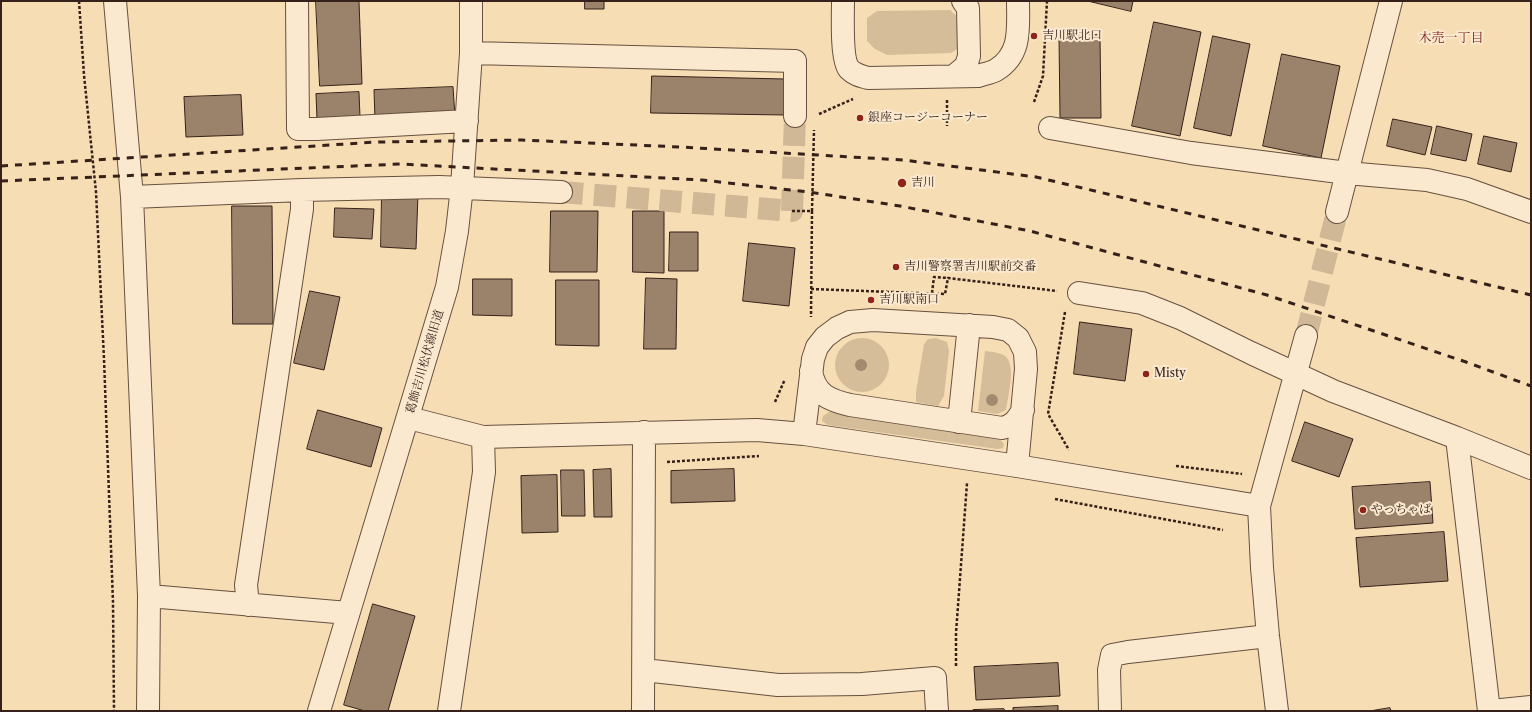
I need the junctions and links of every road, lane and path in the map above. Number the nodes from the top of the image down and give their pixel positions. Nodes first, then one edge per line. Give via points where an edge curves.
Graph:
1 (79, 1) edge
2 (115, 1) edge
3 (297, 1) edge
4 (471, 1) edge
5 (963, 1) edge
6 (1018, 1) edge
7 (1047, 1) edge
8 (1391, 1) edge
9 (846, 3) edge
10 (471, 53) junction
11 (951, 86) junction
12 (856, 98) dead end
13 (1034, 102) dead end
14 (808, 118) junction
15 (466, 121) junction
16 (948, 126) dead end
17 (1050, 128) dead end
18 (1347, 173) junction
19 (462, 187) junction
20 (302, 190) junction
21 (561, 192) tunnel mouth
22 (132, 197) junction
23 (792, 210) dead end
24 (812, 211) junction
25 (1337, 212) tunnel mouth
26 (1531, 212) edge
27 (948, 278) junction
28 (811, 289) junction
29 (932, 293) junction
30 (1074, 293) junction
31 (808, 324) dead end
32 (969, 325) junction
33 (1306, 336) tunnel mouth
34 (812, 371) junction
35 (1295, 373) junction
36 (787, 374) dead end
37 (775, 402) dead end
38 (1023, 410) junction
39 (409, 418) junction
40 (959, 422) junction
41 (644, 432) junction
42 (804, 434) junction
43 (483, 437) junction
44 (1457, 438) junction
45 (1070, 452) dead end
46 (763, 456) dead end
47 (662, 462) dead end
48 (1172, 465) dead end
49 (1017, 466) junction
50 (1531, 468) edge
51 (1242, 474) dead end
52 (959, 482) dead end
53 (967, 483) junction
54 (975, 484) dead end
55 (1052, 498) dead end
56 (1258, 506) junction
57 (1224, 530) dead end
58 (149, 596) junction
59 (248, 605) junction
60 (348, 613) junction
61 (1268, 636) junction
62 (644, 670) junction
63 (955, 673) dead end
64 (1531, 707) edge
65 (114, 711) edge
66 (148, 711) edge
67 (320, 711) edge
68 (449, 711) edge
69 (643, 711) edge
70 (937, 711) edge
71 (1110, 711) edge
72 (1277, 711) edge
73 (1490, 711) edge

1 - 65 path via 96,192 104,359
2 - 22 street
3 - 15 street via 298,129
4 - 10 street, 葛飾吉川松伏線旧道
5 - 11 street via 968,8 969,56 966,66
6 - 11 street via 1018,35 1009,60 995,71
7 - 13 path via 1043,76
8 - 18 street
9 - 11 street via 844,57 848,67 856,74 868,78
10 - 14 street via 796,61
10 - 15 street, 葛飾吉川松伏線旧道
11 - 16 path
12 - 14 path
14 - 24 path
15 - 19 street, 葛飾吉川松伏線旧道
17 - 18 street via 1191,153
18 - 25 street
18 - 26 street via 1427,180 1467,189
19 - 20 street
19 - 21 street
19 - 39 street, 葛飾吉川松伏線旧道 via 447,287
20 - 22 street
20 - 59 street via 302,209 246,585
22 - 58 street
23 - 24 path
24 - 28 path
27 - 29 path via 945,294
27 - 29 path via 934,277
27 - 30 path
28 - 29 path
28 - 31 path via 811,317
30 - 35 street via 1142,302
30 - 45 path via 1048,414
32 - 34 street via 873,320 850,322 825,337 817,347
32 - 38 street via 993,326 1008,330 1018,338 1026,352
32 - 40 street
33 - 35 street
34 - 40 street via 813,382 824,396 832,401
34 - 42 street
35 - 44 street via 1333,391
35 - 56 street
36 - 37 path
38 - 40 street via 1017,421 1002,428
38 - 49 street
39 - 43 street
39 - 60 street, 葛飾吉川松伏線旧道
41 - 42 street via 757,430
41 - 43 street
41 - 62 street
42 - 49 street
43 - 68 street via 484,472
44 - 50 street
44 - 73 street
46 - 47 path
48 - 51 path
49 - 56 street
52 - 53 path
53 - 54 path
53 - 63 path
55 - 57 path
56 - 61 street
58 - 59 street
58 - 66 street
59 - 60 street
60 - 67 street, 葛飾吉川松伏線旧道
61 - 71 street via 1112,655 1108,670
61 - 72 street
62 - 69 street
62 - 70 street via 778,685 862,684 935,678
64 - 73 street

